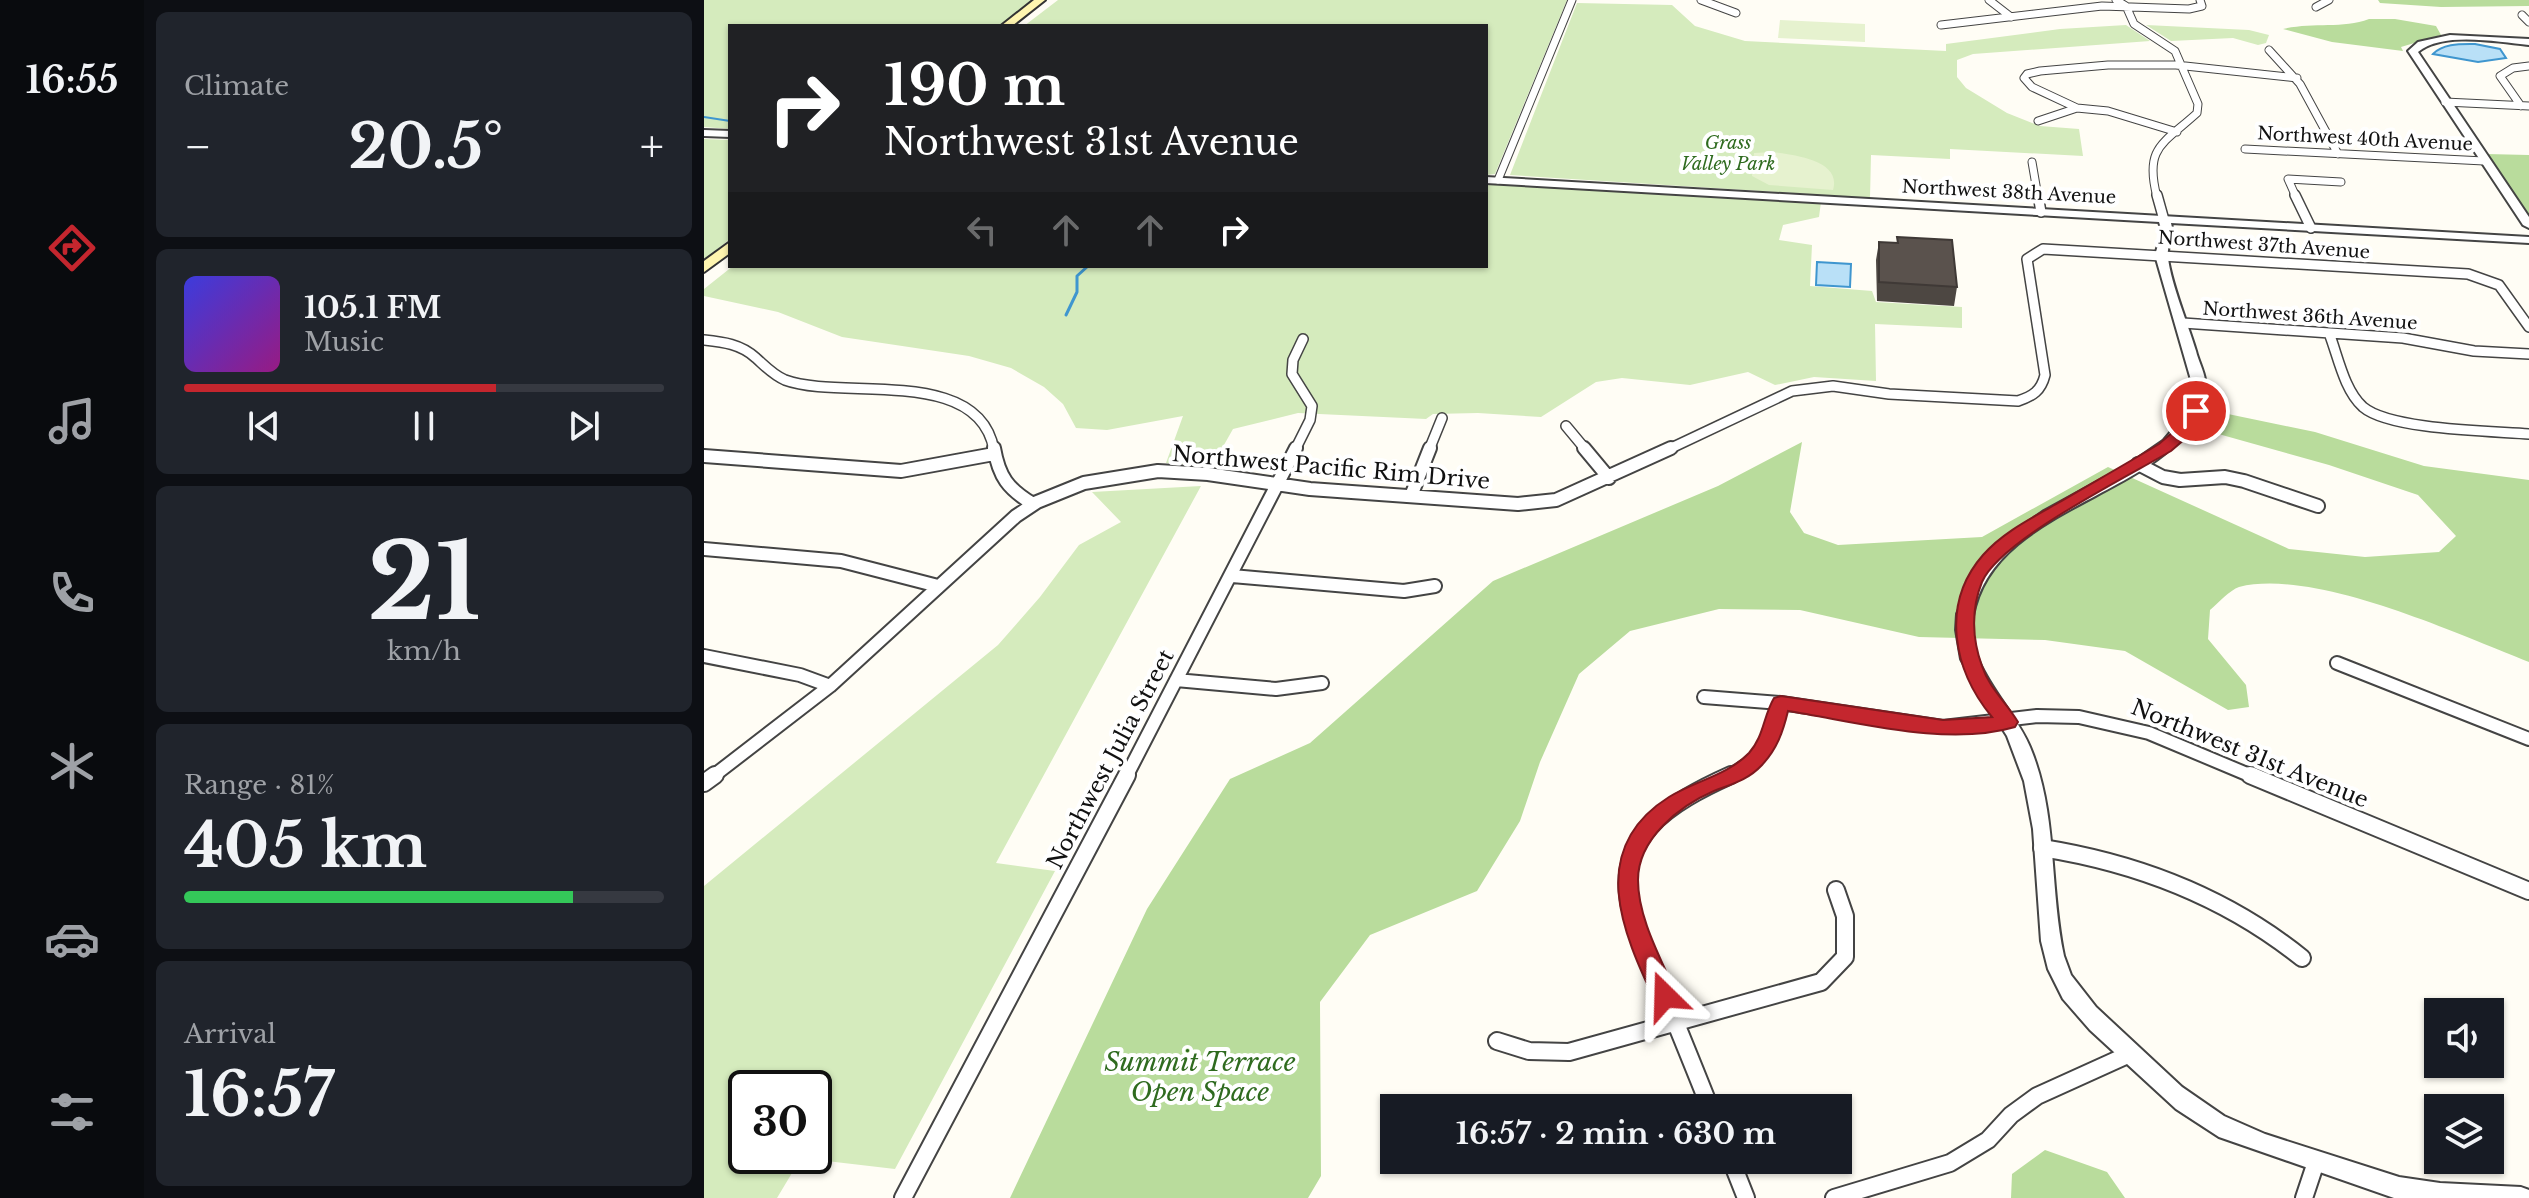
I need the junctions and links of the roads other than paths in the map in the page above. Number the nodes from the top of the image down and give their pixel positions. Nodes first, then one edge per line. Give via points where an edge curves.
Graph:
1 (1040, 0) edge
2 (1049, 0) edge
3 (1572, 0) edge
4 (1701, 0) edge
5 (1989, 0) edge
6 (2116, 0) edge
7 (2329, 0) edge
8 (2199, 4) edge
9 (2126, 6) junction
10 (2316, 7) dead end
11 (1736, 13) dead end
12 (2522, 15) dead end
13 (2011, 17) junction
14 (2529, 22) edge
15 (1009, 24) edge
16 (1018, 24) edge
17 (1941, 25) dead end
18 (2529, 42) edge
19 (2269, 50) dead end
20 (2183, 66) junction
21 (2529, 66) edge
22 (2297, 78) junction
23 (2445, 102) junction
24 (2525, 106) edge
25 (2077, 108) junction
26 (2038, 121) dead end
27 (2177, 132) junction
28 (704, 133) edge
29 (728, 134) edge
30 (2245, 149) dead end
31 (2338, 154) junction
32 (2484, 161) junction
33 (2032, 162) dead end
34 (1492, 180) edge
35 (2341, 182) dead end
36 (2041, 212) junction
37 (2164, 220) junction
38 (2529, 225) edge
39 (2311, 228) junction
40 (2529, 240) edge
41 (728, 248) edge
42 (2161, 255) junction
43 (728, 263) edge
44 (704, 268) edge
45 (704, 282) edge
46 (2183, 323) junction
47 (2529, 327) edge
48 (2329, 333) junction
49 (1303, 339) dead end
50 (705, 342) edge
51 (2529, 354) edge
52 (2036, 395) joint
53 (1442, 418) dead end
54 (1566, 426) dead end
55 (2529, 434) edge
56 (994, 454) junction
57 (704, 456) edge
58 (2138, 464) junction
59 (1609, 478) junction
60 (1278, 485) junction
61 (1411, 496) junction
62 (1033, 504) junction
63 (2318, 506) dead end
64 (704, 549) edge
65 (1232, 576) junction
66 (938, 586) junction
67 (1435, 586) dead end
68 (704, 656) edge
69 (2337, 663) dead end
70 (1176, 680) junction
71 (1322, 683) dead end
72 (830, 686) junction
73 (1704, 697) dead end
74 (1781, 703) junction
75 (2008, 722) junction
76 (2529, 739) edge
77 (704, 783) edge
78 (2042, 848) junction
79 (1836, 890) dead end
80 (2529, 891) edge
81 (2302, 958) dead end
82 (1675, 1023) junction
83 (1497, 1041) dead end
84 (2132, 1053) junction
85 (1704, 1094) edge
86 (2316, 1162) junction
87 (1737, 1174) edge
88 (903, 1198) edge
89 (1746, 1198) edge
90 (1834, 1198) edge
91 (2304, 1198) edge
92 (2521, 1198) edge

1 - 15 main road
2 - 16 main road
3 - 34 street
4 - 11 street
5 - 13 street
6 - 9 street
7 - 10 street
8 - 9 street
9 - 13 street
9 - 20 street via 2134,24 2175,51
12 - 14 street
13 - 17 street
18 - 23 street via 2462,38 2421,43 2413,51
19 - 22 street
20 - 22 street
20 - 25 street via 2115,63 2027,74 2025,81 2032,87
20 - 27 street via 2199,109
21 - 24 street via 2500,76
22 - 31 street
23 - 24 street
23 - 32 street
25 - 26 street
25 - 27 street via 2108,111
27 - 37 street via 2155,149 2148,165
28 - 29 street
30 - 31 street, Northwest 40th Avenue
31 - 32 street, Northwest 40th Avenue
32 - 38 street
33 - 36 street
34 - 36 street, Northwest 38th Avenue
35 - 39 street via 2288,179
36 - 37 street, Northwest 38th Avenue
37 - 39 street, Northwest 38th Avenue
37 - 42 street via 2168,232
39 - 40 street, Northwest 38th Avenue
41 - 44 main road
42 - 46 street
42 - 47 street, Northwest 37th Avenue via 2468,274 2506,291
42 - 52 street, Northwest 37th Avenue via 2052,249 2036,251 2027,259 2045,375
43 - 45 main road
46 - 48 street, Northwest 36th Avenue
46 - 58 street via 2198,380 2196,411 2180,435
48 - 51 street, Northwest 36th Avenue
48 - 55 street via 2356,398 2373,414
49 - 60 street, Northwest Julia Street via 1290,372 1312,406 1310,420
50 - 56 street via 740,347 766,371 797,383 939,397 981,421
52 - 59 street, Northwest Pacific Rim Drive via 1993,401 1812,387 1773,398
53 - 61 street
54 - 59 street
56 - 57 street via 901,471
56 - 62 street via 1001,481
58 - 63 street via 2180,480 2234,479
58 - 75 street via 2015,536 1973,581 1964,615 1965,638 1973,668
59 - 61 street, Northwest Pacific Rim Drive via 1556,500 1518,504
60 - 61 street, Northwest Pacific Rim Drive
60 - 62 street, Northwest Pacific Rim Drive via 1150,471 1102,477
60 - 65 street, Northwest Julia Street
62 - 66 street, Northwest Pacific Rim Drive
64 - 66 street via 841,561
65 - 67 street via 1404,591
65 - 70 street, Northwest Julia Street
66 - 72 street, Northwest Pacific Rim Drive
68 - 72 street
69 - 76 street
70 - 71 street via 1276,689
70 - 88 street, Northwest Julia Street
72 - 77 street, Northwest Pacific Rim Drive
73 - 74 street, Northwest 31st Avenue
74 - 75 street, Northwest 31st Avenue via 1943,727
74 - 82 street via 1771,740 1754,760 1734,776 1674,804 1647,829 1630,859 1632,914
75 - 78 street via 2035,790
75 - 80 street, Northwest 31st Avenue via 2039,716 2080,718 2149,733
78 - 81 street via 2123,863 2170,882 2251,920
78 - 84 street via 2057,969 2095,1021
79 - 82 street via 1845,916 1845,957 1832,973 1821,982
82 - 83 street via 1569,1052 1529,1051
82 - 85 street
84 - 86 street via 2202,1116
84 - 90 street via 2037,1096 1988,1140 1950,1163
86 - 91 street
86 - 92 street via 2416,1192
87 - 89 street

